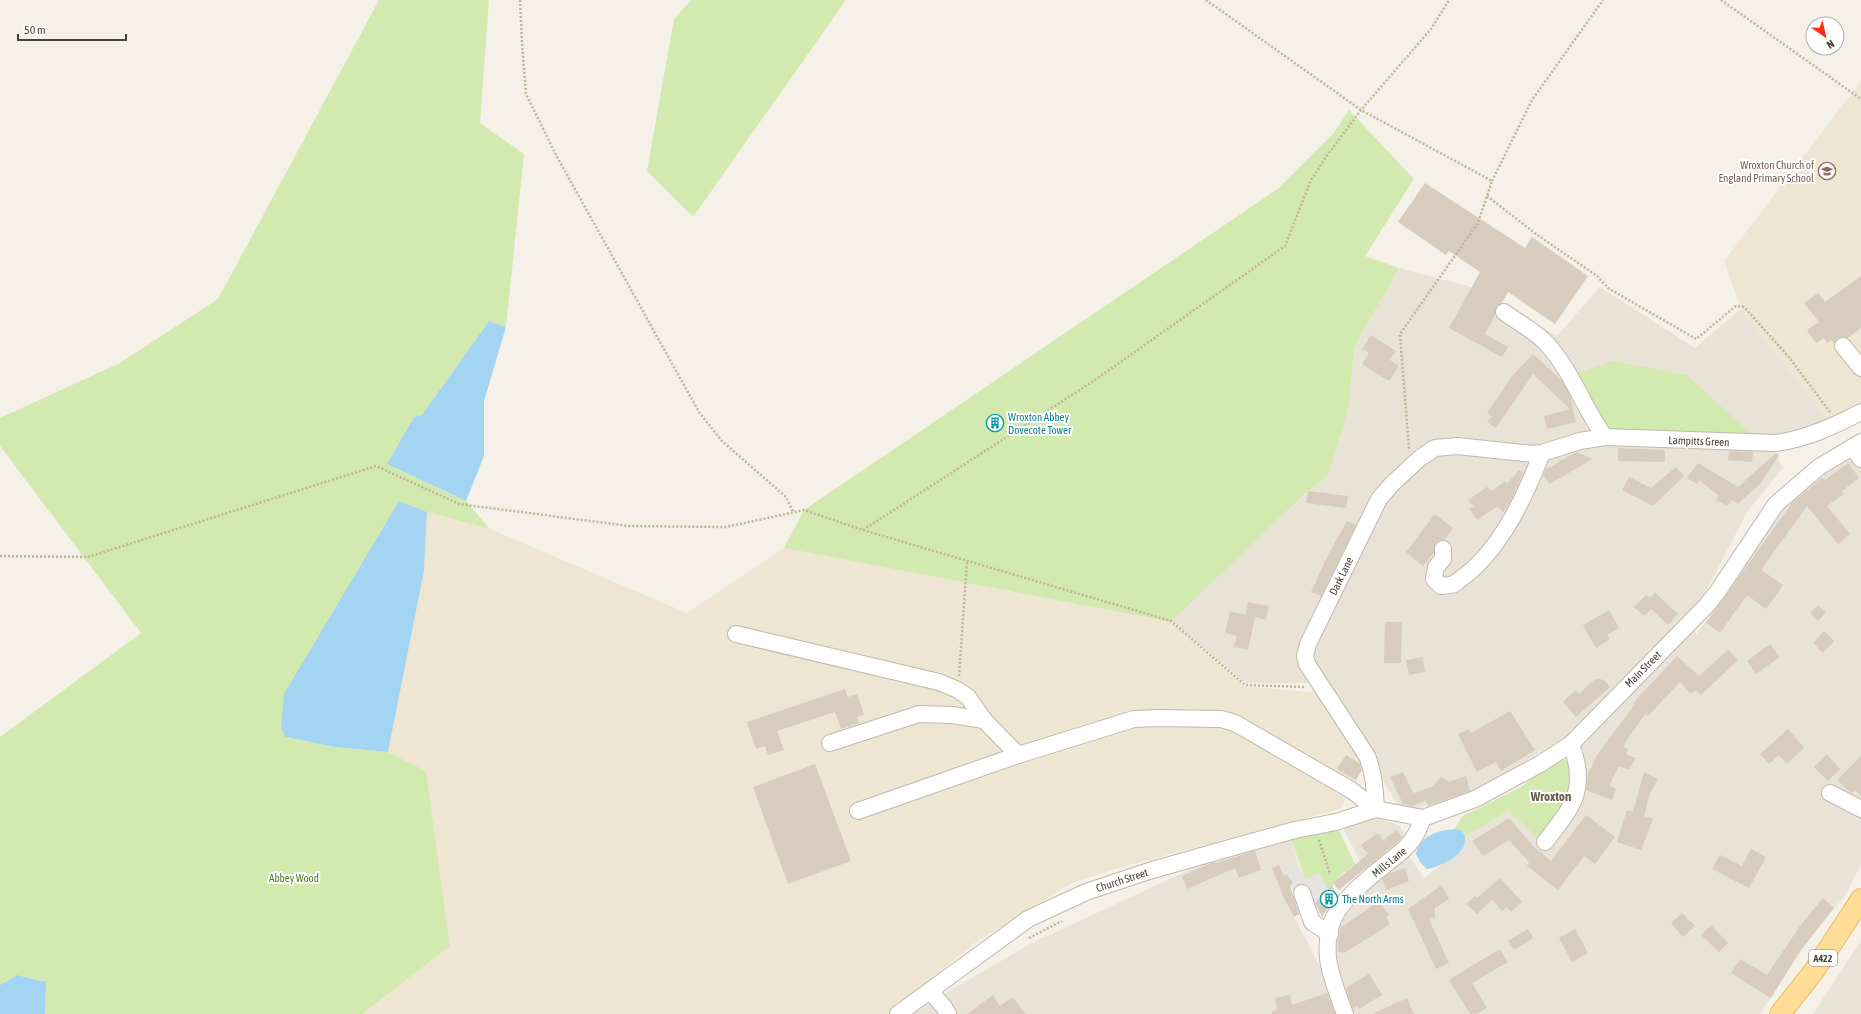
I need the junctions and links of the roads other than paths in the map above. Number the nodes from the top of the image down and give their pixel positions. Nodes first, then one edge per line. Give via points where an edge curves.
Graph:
1 (1504, 312) dead end
2 (1843, 346) dead end
3 (1861, 368) edge
4 (1861, 412) edge
5 (1605, 437) junction
6 (1858, 449) edge
7 (1538, 454) junction
8 (1443, 549) dead end
9 (736, 634) dead end
10 (984, 720) junction
11 (830, 743) dead end
12 (1571, 744) junction
13 (1018, 755) junction
14 (1830, 793) dead end
15 (1376, 809) junction
16 (1861, 809) edge
17 (858, 811) dead end
18 (1423, 818) junction
19 (1545, 842) dead end
20 (1302, 893) dead end
21 (1861, 899) edge
22 (1330, 934) junction
23 (930, 991) junction
24 (898, 1014) edge
25 (948, 1014) edge
26 (1345, 1014) edge
27 (1780, 1014) edge

1 - 5 street via 1545,342 1574,381 1592,419
2 - 3 street
4 - 5 street, Lampitts Green via 1791,441 1776,443
5 - 7 street, Lampitts Green
6 - 12 street, Main Street via 1820,468 1776,504 1707,605
7 - 8 street via 1519,504 1496,542 1470,571 1453,584 1441,586 1434,579 1436,567 1443,559
7 - 15 street, Dark Lane via 1457,446 1435,448 1410,467 1379,499 1308,644 1306,664 1367,756 1371,766
9 - 10 street via 939,682 968,697
10 - 11 street via 952,714 919,714
10 - 13 street
12 - 18 street, Main Street via 1475,799
12 - 19 street via 1577,760 1577,794 1570,809
13 - 15 street via 1134,719 1221,719 1255,732 1351,790
13 - 17 street
14 - 16 street
15 - 18 street
15 - 23 street, Church Street via 1336,822 1294,830 1219,851 1086,892 1028,919
18 - 22 street, Mills Lane via 1410,845 1371,876 1341,907 1332,921
20 - 22 street via 1312,922
21 - 27 main road, A422 via 1814,972
22 - 26 street, Mills Lane via 1328,960
23 - 24 street, Church Street
23 - 25 street

